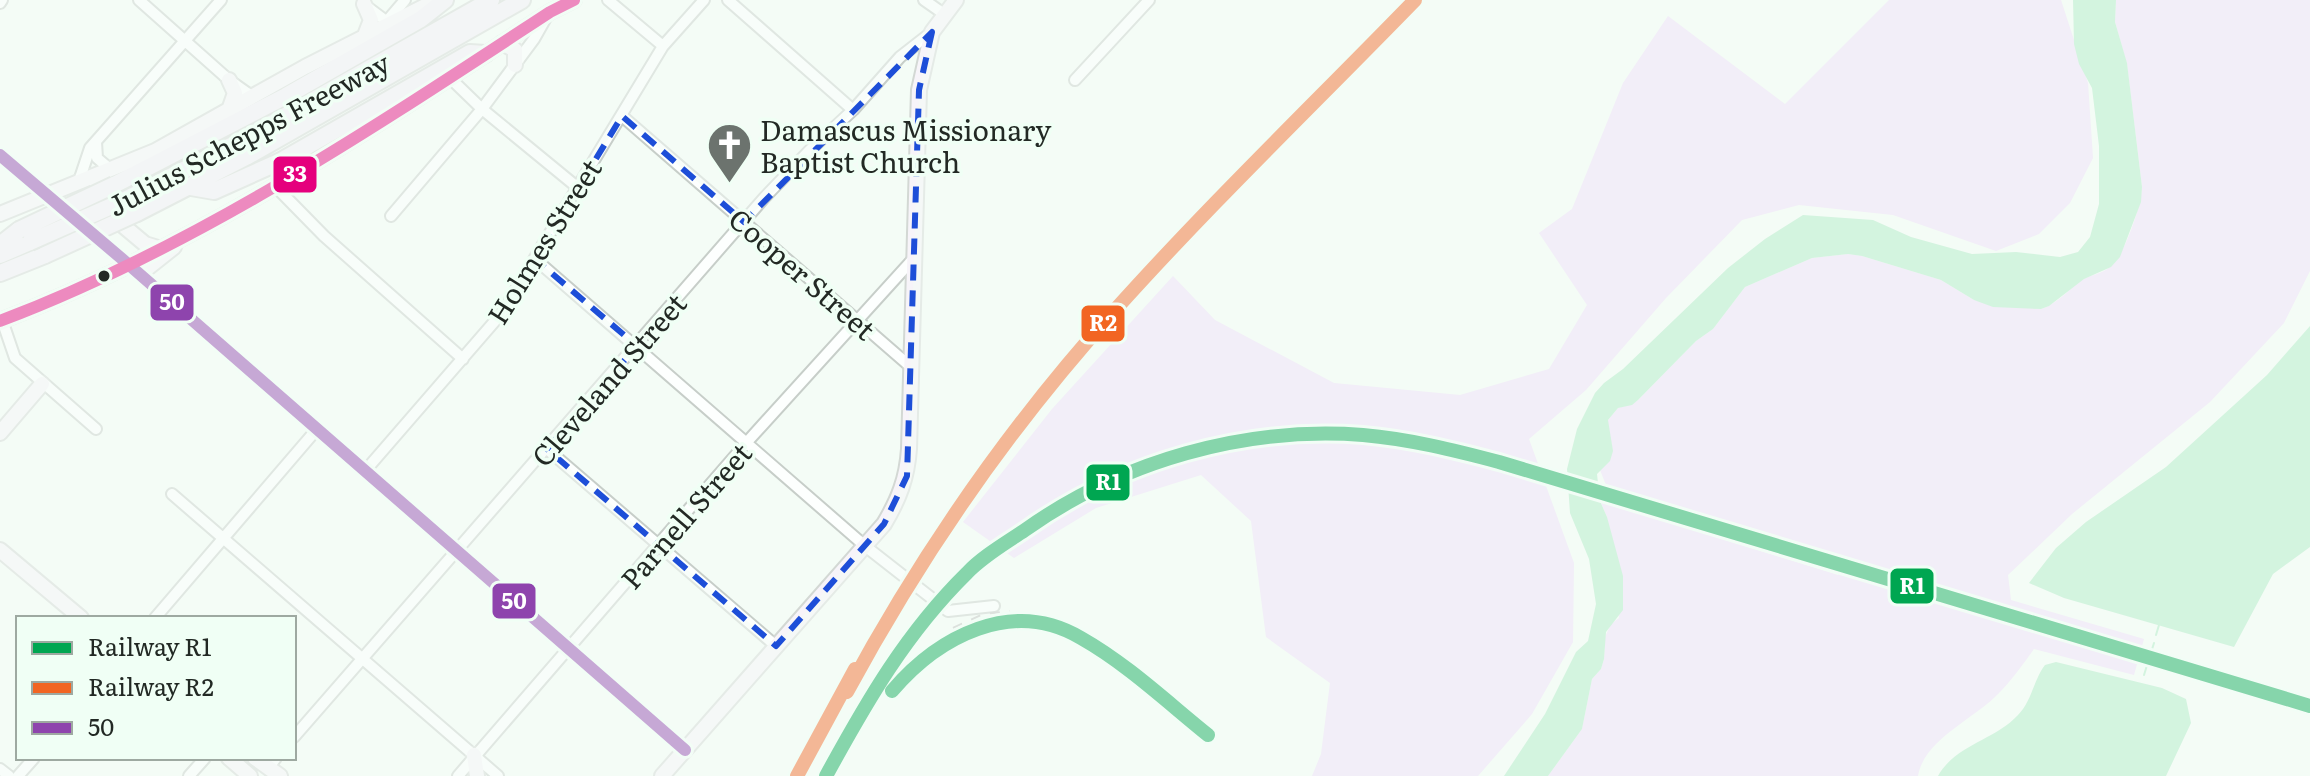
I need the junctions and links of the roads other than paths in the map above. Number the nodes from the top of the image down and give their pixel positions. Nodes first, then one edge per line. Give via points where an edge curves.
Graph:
1 (139, 0) edge
2 (221, 0) edge
3 (405, 0) edge
4 (437, 0) edge
5 (445, 0) edge
6 (491, 0) edge
7 (522, 0) edge
8 (574, 0) edge
9 (608, 0) edge
10 (704, 0) edge
11 (728, 0) edge
12 (924, 0) edge
13 (956, 0) edge
14 (1149, 0) edge
15 (362, 2) edge
16 (550, 12) junction
17 (944, 14) junction
18 (388, 23) junction
19 (932, 32) junction
20 (364, 38) junction
21 (185, 41) junction
22 (502, 43) junction
23 (663, 46) junction
24 (485, 54) junction
25 (515, 65) junction
26 (449, 77) junction
27 (229, 80) junction
28 (1075, 80) dead end
29 (253, 97) junction
30 (482, 109) junction
31 (229, 110) junction
32 (853, 110) junction
33 (622, 116) junction
34 (96, 142) junction
35 (0, 155) edge
36 (109, 175) junction
37 (79, 181) junction
38 (275, 186) junction
39 (191, 187) junction
40 (577, 187) junction
41 (47, 195) junction
42 (0, 214) edge
43 (391, 216) dead end
44 (744, 222) junction
45 (193, 231) junction
46 (24, 236) junction
47 (0, 245) edge
48 (158, 248) junction
49 (0, 255) edge
50 (915, 257) junction
51 (535, 259) junction
52 (128, 264) junction
53 (0, 273) edge
54 (140, 274) junction
55 (857, 319) junction
56 (1, 321) edge
57 (637, 346) junction
58 (463, 359) junction
59 (912, 368) junction
60 (42, 384) junction
61 (96, 429) dead end
62 (317, 429) junction
63 (0, 433) edge
64 (747, 442) junction
65 (547, 449) junction
66 (365, 471) junction
67 (172, 494) dead end
68 (223, 538) junction
69 (659, 546) junction
70 (865, 546) junction
71 (456, 552) junction
72 (3, 559) edge
73 (994, 606) dead end
74 (78, 616) edge
75 (157, 616) edge
76 (776, 646) junction
77 (568, 648) junction
78 (363, 659) junction
79 (296, 735) edge
80 (685, 750) junction
81 (474, 755) junction
82 (32, 760) edge
83 (203, 760) edge
84 (231, 760) edge
85 (0, 769) edge
86 (9, 776) edge
87 (18, 776) edge
88 (189, 776) edge
89 (250, 776) edge
90 (458, 776) edge
91 (477, 776) edge
92 (498, 776) edge
93 (662, 776) edge

1 - 21 street
2 - 21 street
3 - 18 street
4 - 18 main road, Julius Schepps Freeway
5 - 36 highway via 286,96
6 - 46 highway, Julius Schepps Freeway, bridge via 230,147 123,201
7 - 39 highway, Julius Schepps Freeway
8 - 16 main road, Julius Schepps Freeway
9 - 23 street
10 - 23 street, Holmes Street
11 - 32 street
12 - 17 street
13 - 17 main road
14 - 28 street
15 - 18 street
15 - 20 main road via 371,20
16 - 22 main road, Julius Schepps Freeway
16 - 25 street
17 - 19 main road
18 - 20 main road, Julius Schepps Freeway
19 - 32 street, Cleveland Street via 900,57
19 - 50 main road via 919,90
20 - 29 main road, Julius Schepps Freeway
21 - 27 street
21 - 34 street
22 - 24 main road, Julius Schepps Freeway
22 - 25 main road via 515,50
23 - 33 street, Holmes Street
24 - 26 main road, Julius Schepps Freeway
24 - 39 highway via 470,53 320,141 241,180 214,191
25 - 30 street
26 - 30 street
26 - 38 main road, Julius Schepps Freeway
27 - 29 street
27 - 31 main road via 235,93
29 - 31 main road, Julius Schepps Freeway
30 - 40 street
30 - 43 street
31 - 36 main road, Julius Schepps Freeway
32 - 44 street, Cleveland Street
33 - 40 street, Holmes Street
33 - 44 street, Cooper Street
34 - 36 street via 97,158
34 - 37 street
35 - 41 street
36 - 37 main road, Julius Schepps Freeway
36 - 46 highway, bridge
36 - 48 main road via 96,191 101,207 145,244
37 - 41 main road, Julius Schepps Freeway
38 - 45 main road, Julius Schepps Freeway
38 - 58 street
39 - 53 highway, Julius Schepps Freeway, bridge
40 - 51 street, Holmes Street
41 - 42 main road, Julius Schepps Freeway
41 - 52 street
44 - 55 street, Cooper Street
44 - 57 street, Cleveland Street
45 - 48 main road, Julius Schepps Freeway
45 - 54 main road
46 - 47 highway
46 - 49 highway, Julius Schepps Freeway
48 - 52 main road, Julius Schepps Freeway
50 - 55 street, Parnell Street
50 - 59 main road
51 - 57 street
51 - 58 street, Holmes Street via 501,314
52 - 54 street
52 - 56 main road, Julius Schepps Freeway
54 - 62 street
55 - 59 street, Cooper Street
55 - 64 street, Parnell Street
56 - 60 street via 15,358
57 - 64 street
57 - 65 street, Cleveland Street
58 - 66 street, Holmes Street
59 - 70 main road via 907,476 898,501
60 - 61 street
60 - 63 main road
62 - 66 street
62 - 68 street
64 - 69 street, Parnell Street
64 - 70 street
65 - 69 street
65 - 71 street, Cleveland Street
66 - 71 street
67 - 68 street
68 - 75 street
68 - 78 street
69 - 76 street
69 - 77 street, Parnell Street
70 - 73 street via 948,611
70 - 76 main road
71 - 77 street
71 - 78 street, Cleveland Street
72 - 74 main road
76 - 80 main road
77 - 80 street
77 - 81 street, Parnell Street
78 - 79 street, Cleveland Street
78 - 81 street
80 - 93 main road
81 - 90 street, Parnell Street
81 - 91 main road
81 - 92 street
82 - 87 street
83 - 88 street
84 - 89 main road
85 - 86 street

